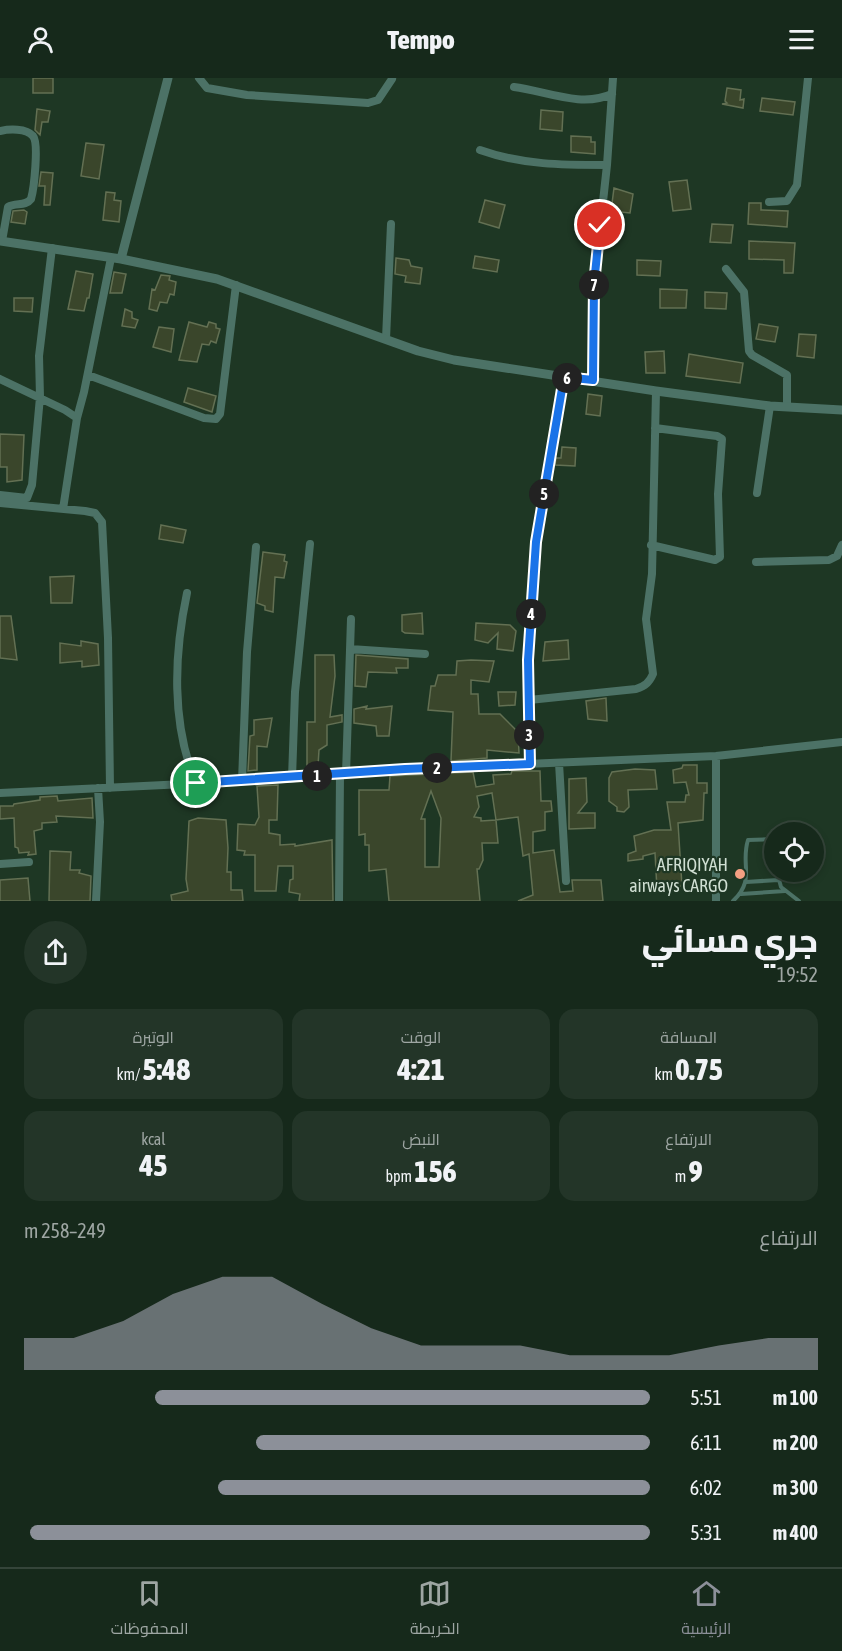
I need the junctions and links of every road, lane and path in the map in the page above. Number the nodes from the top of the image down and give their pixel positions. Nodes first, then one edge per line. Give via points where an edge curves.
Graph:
1 (168, 78) edge
2 (199, 78) edge
3 (613, 78) edge
4 (808, 78) edge
5 (392, 79) edge
6 (514, 87) dead end
7 (612, 94) junction
8 (0, 131) edge
9 (480, 150) dead end
10 (607, 165) junction
11 (769, 202) dead end
12 (391, 224) dead end
13 (1, 241) edge
14 (52, 248) junction
15 (111, 258) junction
16 (121, 260) junction
17 (726, 269) dead end
18 (236, 285) junction
19 (386, 339) junction
20 (88, 375) junction
21 (564, 377) junction
22 (0, 379) edge
23 (593, 380) junction
24 (656, 392) junction
25 (40, 397) junction
26 (770, 406) junction
27 (787, 407) junction
28 (842, 410) edge
29 (77, 418) junction
30 (655, 428) junction
31 (757, 494) dead end
32 (0, 495) edge
33 (0, 503) edge
34 (63, 509) junction
35 (310, 544) dead end
36 (842, 545) edge
37 (651, 546) junction
38 (256, 547) dead end
39 (756, 562) dead end
40 (187, 593) dead end
41 (351, 619) dead end
42 (350, 649) junction
43 (425, 654) dead end
44 (529, 700) junction
45 (842, 741) edge
46 (716, 756) junction
47 (559, 763) junction
48 (530, 764) junction
49 (343, 774) junction
50 (292, 778) junction
51 (242, 781) junction
52 (196, 783) junction
53 (110, 788) junction
54 (98, 789) junction
55 (0, 794) edge
56 (764, 839) edge
57 (29, 862) dead end
58 (0, 864) edge
59 (566, 880) dead end
60 (764, 881) edge
61 (746, 882) junction
62 (779, 882) edge
63 (785, 891) junction
64 (740, 894) junction
65 (96, 901) edge
66 (339, 901) edge
67 (716, 901) edge
68 (733, 901) edge
69 (799, 901) edge

1 - 16 street
2 - 5 street via 207,87 247,94 368,103 378,100
3 - 7 street
4 - 11 street via 797,185 787,201
6 - 7 street via 574,98 603,98
7 - 10 street
8 - 13 street via 28,133 36,146 31,199 26,204 8,207
9 - 10 street via 520,161
10 - 23 street via 594,284
12 - 19 street
13 - 14 street
14 - 15 street
14 - 25 street via 39,356
15 - 16 street
15 - 20 street
16 - 18 street
17 - 27 street via 744,292 748,351 787,375
18 - 19 street
18 - 20 street via 220,414 216,419
19 - 21 street via 454,360
20 - 29 street
21 - 23 street
21 - 44 street via 536,542
22 - 25 street
23 - 24 street
24 - 26 street
24 - 30 street
25 - 29 street
25 - 32 street via 29,496
26 - 27 street
26 - 31 street
27 - 28 street
29 - 34 street
30 - 37 street
30 - 37 street via 722,439 718,494 720,557 715,560
33 - 34 street
34 - 53 street via 94,513 102,522
35 - 50 street via 295,692
36 - 39 street via 837,556 829,560
37 - 44 street via 646,619 651,680 636,689
38 - 51 street
40 - 52 street via 177,659 180,718 187,760
41 - 42 street
42 - 43 street
42 - 49 street
44 - 48 street
45 - 46 street
46 - 47 street
46 - 67 street
47 - 48 street
47 - 59 street
48 - 49 street
49 - 50 street
49 - 66 street
50 - 51 street
51 - 52 street
52 - 53 street
53 - 54 street
54 - 55 street
54 - 65 street
56 - 61 lane via 751,838 747,842
57 - 58 street
60 - 61 lane
61 - 64 lane
62 - 63 lane
63 - 64 lane
63 - 69 lane
64 - 68 lane

